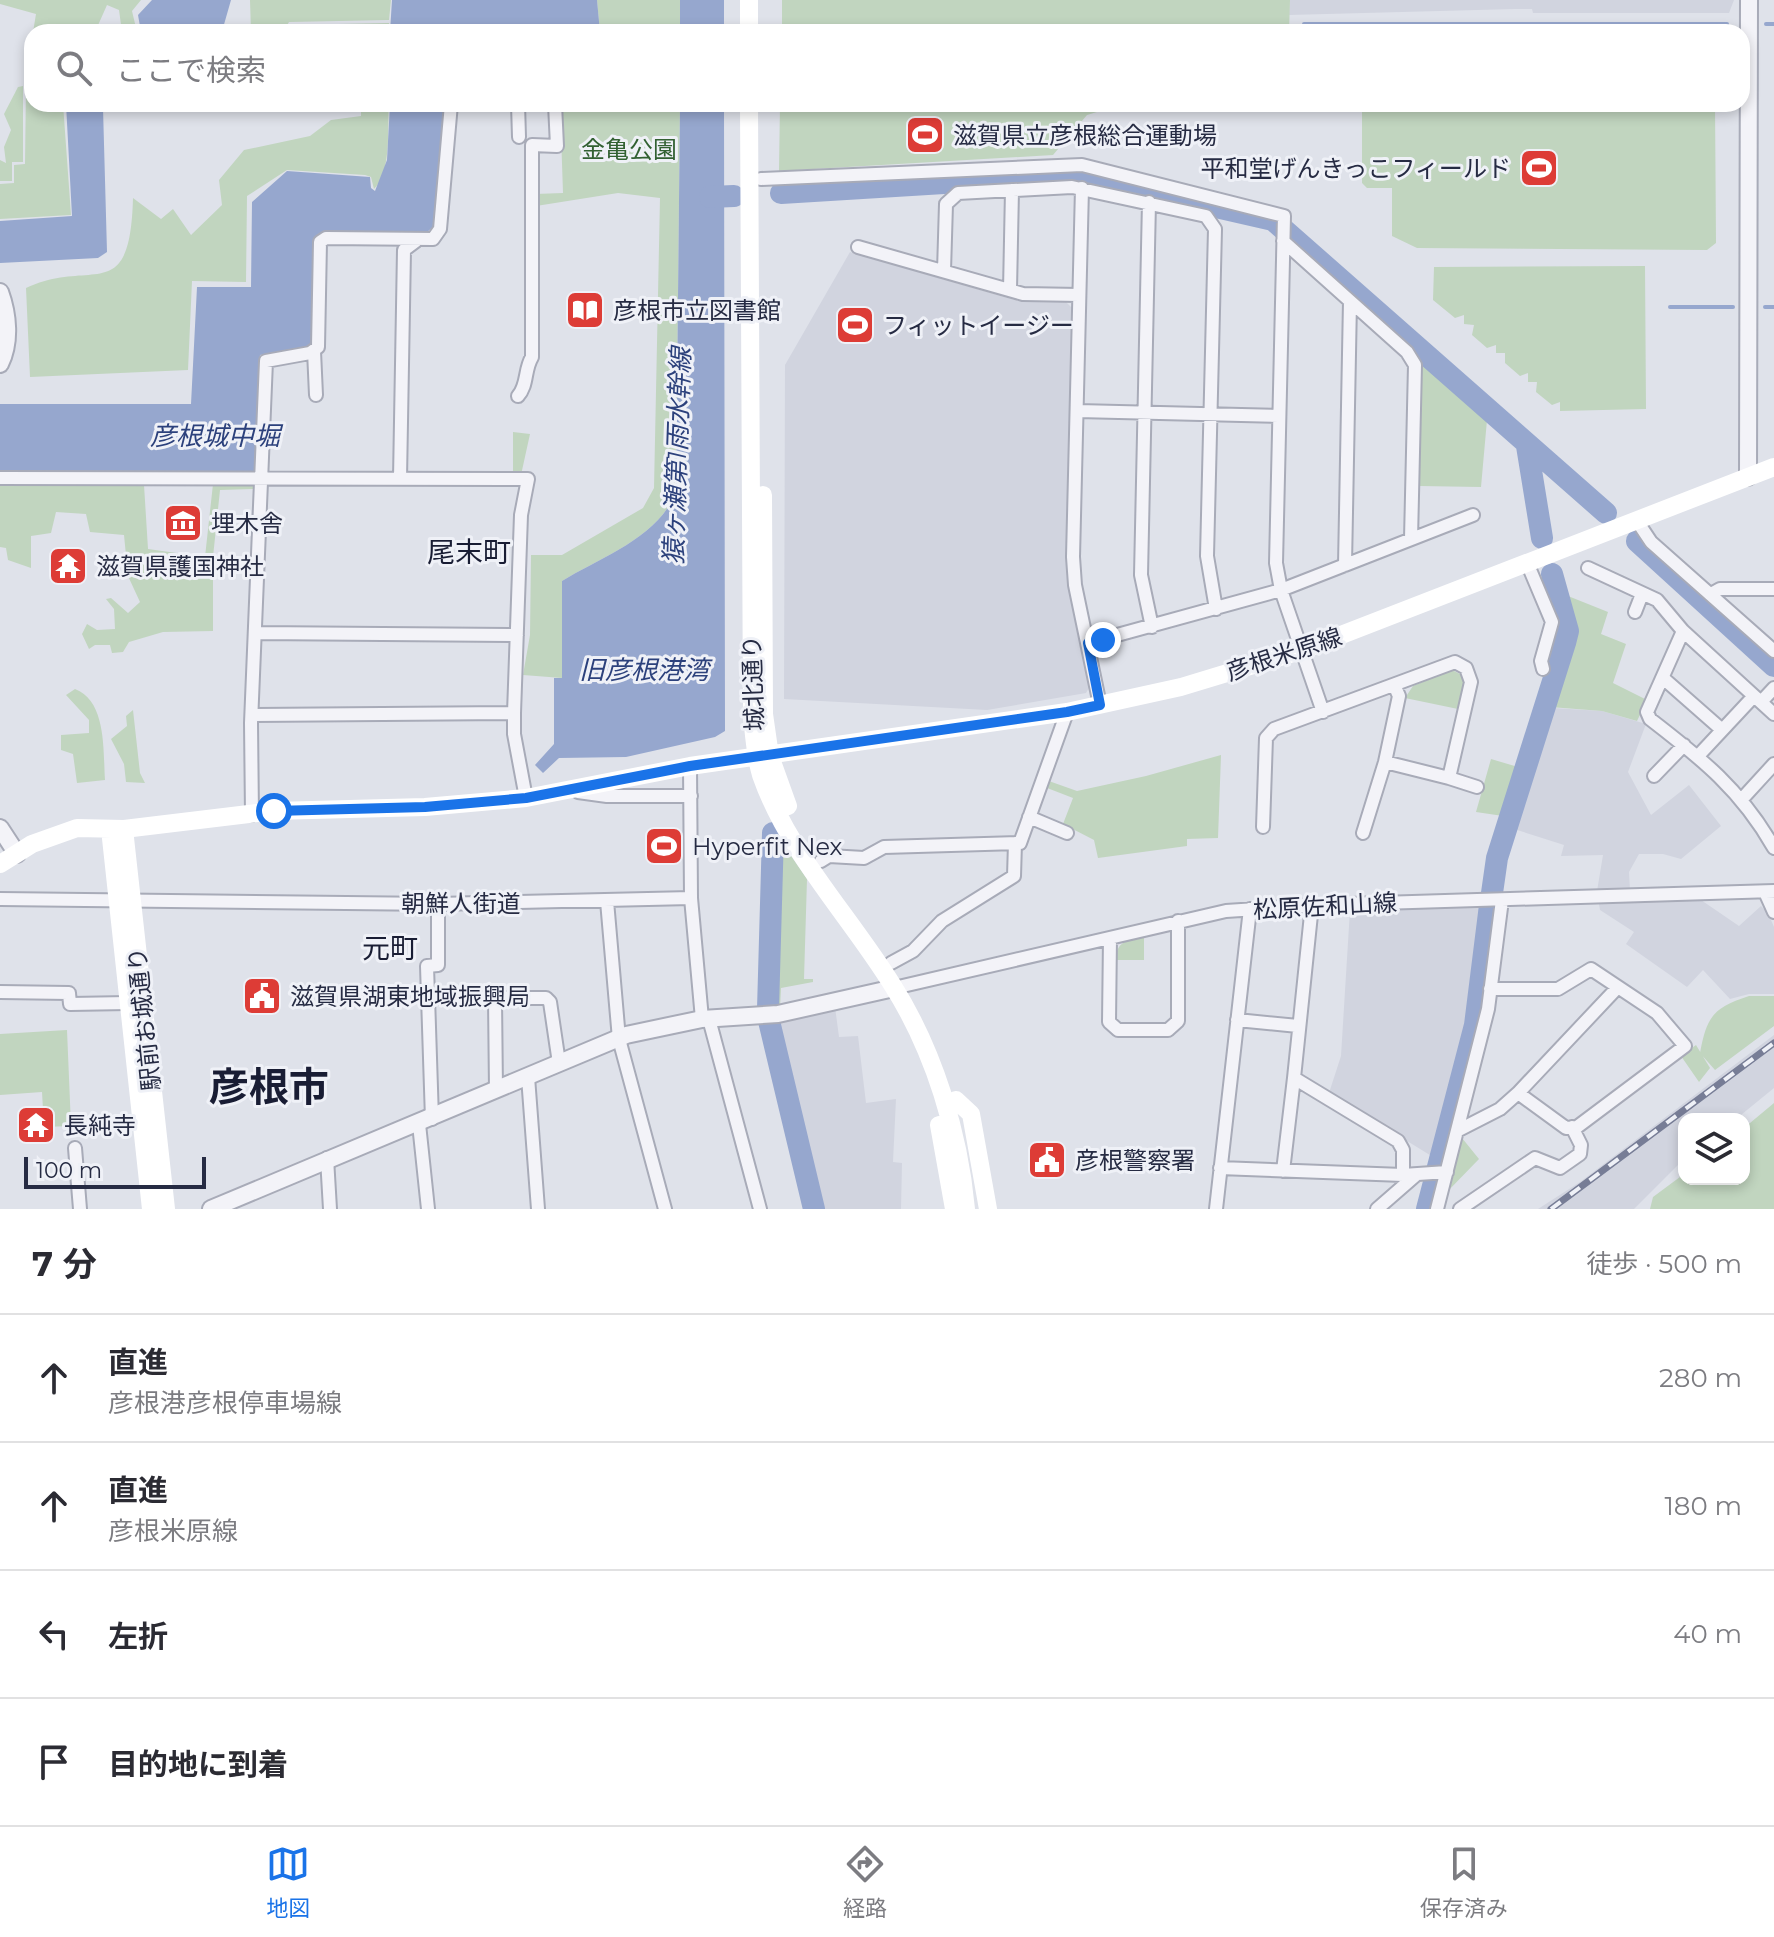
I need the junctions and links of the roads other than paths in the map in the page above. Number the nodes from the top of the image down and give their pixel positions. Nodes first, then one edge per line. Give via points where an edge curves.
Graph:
1 (749, 0) edge
2 (761, 0) edge
3 (1749, 0) edge
4 (749, 24) edge
5 (761, 24) edge
6 (1749, 24) edge
7 (450, 112) edge
8 (518, 112) edge
9 (555, 112) edge
10 (749, 112) edge
11 (761, 112) edge
12 (1749, 112) edge
13 (519, 137) dead end
14 (761, 179) junction
15 (1082, 188) junction
16 (1012, 190) junction
17 (1149, 202) junction
18 (1283, 238) junction
19 (416, 241) junction
20 (858, 247) dead end
21 (944, 271) junction
22 (1010, 290) junction
23 (0, 292) edge
24 (1079, 295) junction
25 (1350, 301) junction
26 (314, 351) junction
27 (0, 364) edge
28 (316, 395) dead end
29 (518, 396) dead end
30 (1078, 411) junction
31 (1144, 412) junction
32 (1211, 414) junction
33 (1278, 416) junction
34 (1774, 467) edge
35 (1748, 477) junction
36 (0, 478) edge
37 (260, 478) junction
38 (400, 479) junction
39 (1473, 515) dead end
40 (1637, 521) junction
41 (1411, 539) junction
42 (1345, 565) junction
43 (1528, 565) junction
44 (1588, 568) dead end
45 (1774, 589) edge
46 (1281, 590) junction
47 (1642, 594) junction
48 (1711, 594) junction
49 (1216, 609) junction
50 (1635, 612) dead end
51 (1152, 627) junction
52 (1683, 631) junction
53 (256, 633) junction
54 (517, 635) junction
55 (1088, 643) junction
56 (1300, 651) junction
57 (1774, 651) edge
58 (1543, 669) dead end
59 (1663, 678) junction
60 (1395, 687) junction
61 (1774, 688) edge
62 (1757, 699) junction
63 (1100, 705) junction
64 (1067, 712) junction
65 (1323, 712) junction
66 (514, 713) junction
67 (1774, 714) edge
68 (254, 715) junction
69 (1721, 729) junction
70 (1684, 745) junction
71 (1698, 756) junction
72 (763, 757) junction
73 (1385, 762) junction
74 (1774, 764) edge
75 (690, 766) junction
76 (1654, 776) dead end
77 (1449, 778) junction
78 (1477, 787) dead end
79 (567, 790) junction
80 (691, 796) junction
81 (526, 798) junction
82 (1742, 799) junction
83 (252, 815) junction
84 (1029, 817) junction
85 (1768, 824) edge
86 (1263, 827) dead end
87 (0, 828) edge
88 (117, 829) junction
89 (1067, 833) dead end
90 (1363, 833) dead end
91 (1015, 843) junction
92 (1774, 848) edge
93 (17, 854) junction
94 (821, 861) junction
95 (0, 864) edge
96 (1769, 892) edge
97 (691, 898) junction
98 (0, 899) edge
99 (124, 899) junction
100 (1502, 900) junction
101 (607, 901) junction
102 (438, 904) junction
103 (1312, 905) junction
104 (1250, 909) junction
105 (1774, 912) edge
106 (1178, 921) junction
107 (1110, 938) junction
108 (891, 963) junction
109 (900, 987) junction
110 (1618, 987) junction
111 (1490, 989) junction
112 (0, 992) edge
113 (428, 998) junction
114 (495, 999) junction
115 (128, 1003) junction
116 (705, 1019) junction
117 (1237, 1020) junction
118 (1298, 1026) junction
119 (619, 1039) junction
120 (559, 1063) junction
121 (528, 1077) junction
122 (1294, 1078) junction
123 (496, 1090) junction
124 (1518, 1093) junction
125 (950, 1102) junction
126 (425, 1122) junction
127 (1572, 1127) junction
128 (1457, 1131) junction
129 (75, 1148) dead end
130 (327, 1158) junction
131 (1220, 1168) junction
132 (1283, 1171) junction
133 (1441, 1173) junction
134 (1410, 1175) junction
135 (238, 1204) edge
136 (1438, 1207) edge
137 (80, 1209) edge
138 (151, 1209) edge
139 (166, 1209) edge
140 (211, 1209) edge
141 (330, 1209) edge
142 (428, 1209) edge
143 (538, 1209) edge
144 (665, 1209) edge
145 (760, 1209) edge
146 (954, 1209) edge
147 (966, 1209) edge
148 (978, 1209) edge
149 (988, 1209) edge
150 (1216, 1209) edge
151 (1377, 1209) edge
152 (1459, 1209) edge

1 - 4 main road
2 - 5 main road
3 - 6 street
7 - 19 street via 440,229 433,239
8 - 13 street
9 - 29 street via 557,146 532,145 532,357
10 - 72 main road, 城北通り via 752,715
11 - 14 main road, 城北通り
12 - 35 street
14 - 18 street via 1082,165 1276,211 1284,220
14 - 72 main road, 城北通り
15 - 16 street
15 - 17 street
15 - 24 street
16 - 21 street via 958,193 946,204
16 - 22 street
17 - 31 street
17 - 32 street via 1206,216 1215,229
18 - 25 street
18 - 33 street
19 - 26 street via 320,242
19 - 38 street via 404,250
20 - 21 street
21 - 22 street
22 - 24 street
23 - 27 street via 7,312 6,351
24 - 30 street
25 - 41 street via 1415,365
25 - 42 street
26 - 28 street
26 - 37 street via 266,361
30 - 31 street
30 - 55 street via 1073,557
31 - 32 street
31 - 51 street via 1141,575
32 - 33 street
32 - 49 street via 1207,556
33 - 46 street via 1276,563
34 - 35 main road, 彦根米原線
35 - 40 main road, 彦根米原線
36 - 37 street
37 - 38 street
37 - 53 street
38 - 54 street via 528,479 521,515
39 - 41 street
40 - 43 main road, 彦根米原線
40 - 48 street via 1651,542
41 - 42 street
42 - 46 street
43 - 56 main road, 彦根米原線
43 - 58 street via 1552,622
44 - 47 street
45 - 48 street via 1720,589
46 - 49 street
46 - 56 street
47 - 50 street
47 - 52 street via 1657,600
48 - 57 street
49 - 51 street
51 - 55 street
52 - 59 street
52 - 62 street
53 - 54 street
53 - 68 street
54 - 66 street
55 - 63 street
56 - 63 main road, 彦根米原線
56 - 65 street
59 - 69 street
59 - 70 street via 1647,712
60 - 65 street
60 - 73 street via 1399,696
60 - 77 street via 1455,662 1466,668 1471,682
61 - 62 street
62 - 67 street
62 - 69 street
63 - 64 main road, 彦根米原線
64 - 72 main road, 彦根米原線
64 - 84 street
65 - 86 street via 1274,729 1266,738
66 - 68 street
66 - 81 street
68 - 83 street
69 - 71 street
70 - 71 street
70 - 76 street
71 - 82 street
72 - 75 main road, 彦根米原線
72 - 94 main road, 城北通り
72 - 109 main road, 城北通り via 791,835
73 - 77 street
73 - 90 street
74 - 82 street
75 - 79 main road, 彦根米原線
75 - 80 street
77 - 78 street
79 - 80 street via 607,796
79 - 81 main road, 彦根米原線
80 - 97 street
81 - 83 main road, 彦根米原線
82 - 85 street
83 - 88 main road, 彦根米原線
84 - 89 street
84 - 91 street via 1020,843
85 - 92 street
87 - 93 street
88 - 93 main road, 彦根米原線 via 77,828
88 - 99 main road, 駅前お城通り
91 - 94 street via 884,847 864,858 829,856
91 - 108 street via 1014,876 942,921 913,951
93 - 95 main road, 彦根米原線
94 - 108 main road, 城北通り
96 - 100 street, 松原佐和山線
96 - 105 street
97 - 101 street, 朝鮮人街道
97 - 116 street
98 - 99 street, 朝鮮人街道
99 - 102 street, 朝鮮人街道
99 - 115 main road, 駅前お城通り
99 - 139 main road, 駅前お城通り
100 - 103 street, 松原佐和山線
100 - 111 street
101 - 102 street, 朝鮮人街道
101 - 119 street
102 - 113 street via 438,965 427,966
103 - 104 street, 松原佐和山線
103 - 118 street
104 - 106 street, 松原佐和山線
104 - 117 street
106 - 107 street, 松原佐和山線
106 - 107 street via 1178,1021 1168,1030 1118,1030 1109,1022
107 - 109 street, 松原佐和山線
108 - 109 main road, 城北通り
109 - 116 street via 770,1015
109 - 125 main road, 城北通り
110 - 111 street via 1591,969 1558,989
110 - 124 street
110 - 127 street via 1657,1013 1685,1046
111 - 128 street
112 - 115 street via 69,993 70,1004
113 - 114 street
113 - 126 street
114 - 120 street via 550,1002
114 - 123 street
115 - 138 main road, 駅前お城通り
116 - 119 street
116 - 145 street
117 - 118 street
117 - 131 street
118 - 122 street
119 - 120 street
119 - 144 street
120 - 121 street
121 - 123 street
121 - 143 street
122 - 132 street
122 - 134 street via 1398,1141
123 - 126 street
124 - 127 street via 1566,1128
124 - 128 street via 1500,1109
125 - 146 main road via 939,1124
125 - 147 main road, 城北通り
125 - 148 main road, 城北通り via 971,1157
125 - 149 main road via 971,1114
126 - 130 street
126 - 142 street
127 - 152 street via 1580,1154 1560,1168 1535,1158
128 - 133 street
129 - 137 street
130 - 135 street
130 - 141 street
131 - 132 street
131 - 150 street
132 - 134 street
133 - 134 street
133 - 136 street
134 - 151 street
135 - 140 street
136 - 152 street

